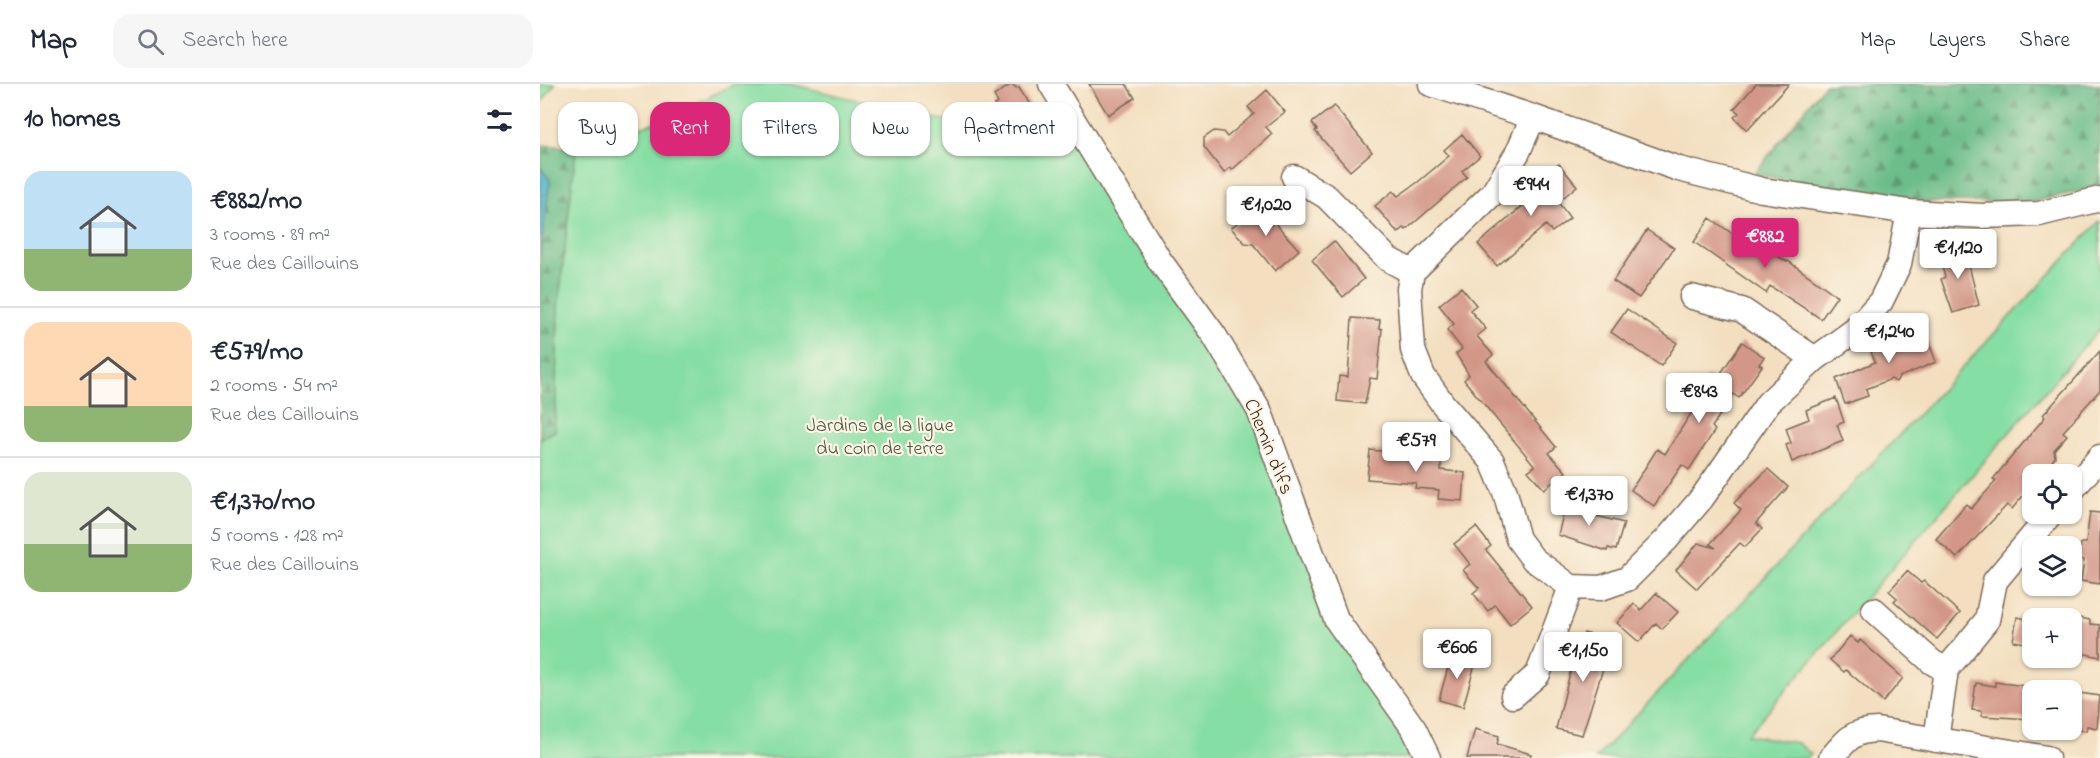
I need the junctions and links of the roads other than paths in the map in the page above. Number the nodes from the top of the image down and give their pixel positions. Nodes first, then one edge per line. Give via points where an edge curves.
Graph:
1 (1051, 84) edge
2 (1431, 84) edge
3 (1533, 117) junction
4 (1294, 177) dead end
5 (2094, 205) edge
6 (1909, 212) junction
7 (1412, 272) junction
8 (1692, 297) dead end
9 (1815, 358) junction
10 (2100, 457) edge
11 (2082, 478) edge
12 (2043, 524) edge
13 (1571, 587) junction
14 (1874, 610) dead end
15 (1946, 670) junction
16 (1513, 696) dead end
17 (1936, 741) junction
18 (2035, 757) edge
19 (1428, 758) edge
20 (1831, 758) edge

1 - 19 street, Chemin d'Ifs via 1160,261 1214,335 1259,410 1336,620 1414,729
2 - 3 street
3 - 6 street via 1679,169 1732,183
3 - 7 street via 1518,152 1493,193
4 - 7 street via 1327,197 1388,260
5 - 6 street via 2039,214
6 - 9 street via 1899,264 1881,301 1855,330
7 - 13 street via 1409,289 1413,350 1423,376 1492,461 1518,539 1533,559
8 - 9 street via 1742,310
9 - 13 street via 1768,404 1702,498 1627,579 1601,588
10 - 11 street
12 - 15 street via 1995,581 1987,620
13 - 16 street via 1538,674
14 - 15 street
15 - 17 street
17 - 18 street
17 - 20 street via 1877,730 1860,731

